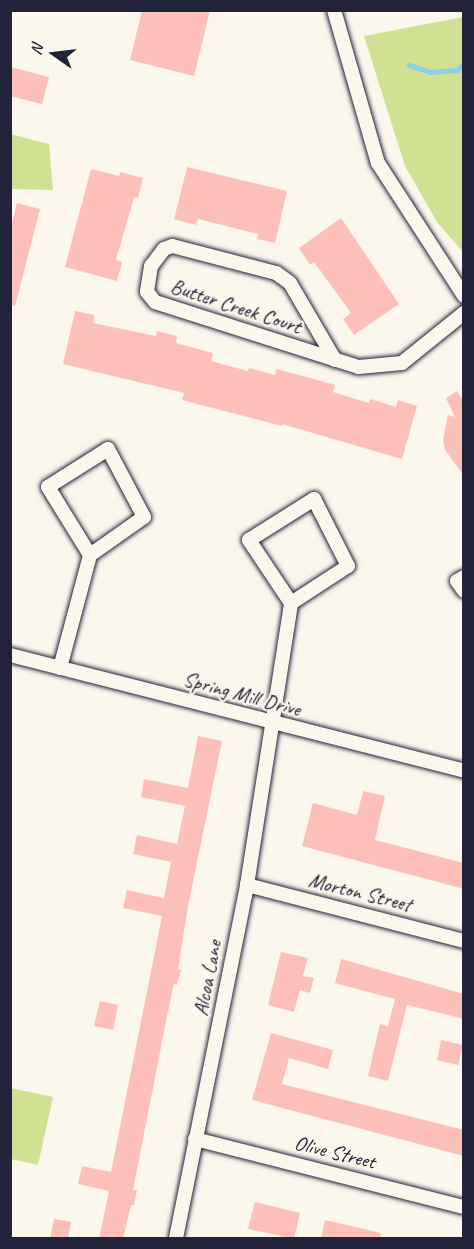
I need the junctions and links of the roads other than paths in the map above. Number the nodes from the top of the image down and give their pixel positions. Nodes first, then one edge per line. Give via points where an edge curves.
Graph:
1 (334, 10) edge
2 (464, 296) edge
3 (464, 313) edge
4 (335, 360) junction
5 (90, 555) junction
6 (464, 577) edge
7 (464, 591) edge
8 (291, 603) junction
9 (10, 655) edge
10 (60, 668) junction
11 (273, 724) junction
12 (464, 771) edge
13 (247, 885) junction
14 (464, 940) edge
15 (195, 1138) junction
16 (464, 1207) edge
17 (176, 1239) edge

1 - 2 street via 378,163
3 - 4 street, Butter Creek Court via 402,363 358,367
4 - 4 street, Butter Creek Court via 290,283 276,273 172,246 164,249 151,266 147,292 155,302
5 - 5 street via 144,517 108,449 48,487
5 - 10 street
6 - 7 street via 457,581
8 - 8 street via 348,566 314,499 249,540
8 - 11 street, Alcoa Lane
9 - 10 street, Spring Mill Drive
10 - 11 street, Spring Mill Drive
11 - 12 street, Spring Mill Drive
11 - 13 street, Alcoa Lane
13 - 14 street, Morton Street
13 - 15 street, Alcoa Lane
15 - 16 street, Olive Street
15 - 17 street, Alcoa Lane

